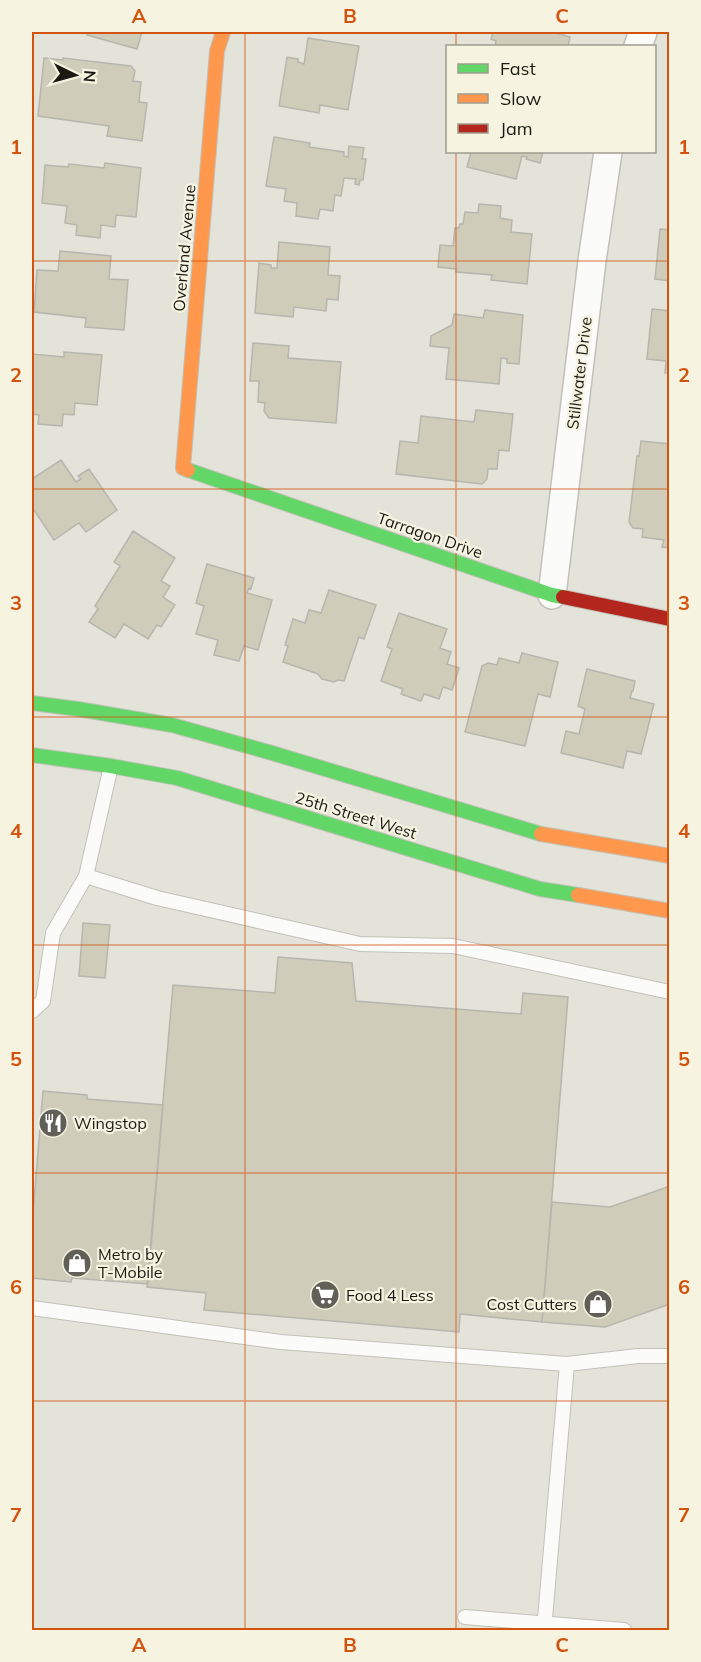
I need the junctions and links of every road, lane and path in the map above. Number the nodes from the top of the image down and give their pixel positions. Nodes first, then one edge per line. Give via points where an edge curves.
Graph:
1 (223, 32) edge
2 (608, 153) edge
3 (183, 468) joint
4 (552, 595) junction
5 (669, 619) edge
6 (32, 703) edge
7 (32, 755) edge
8 (111, 766) junction
9 (669, 856) edge
10 (86, 876) junction
11 (669, 911) edge
12 (669, 992) edge
13 (32, 1011) edge
14 (32, 1308) edge
15 (669, 1356) edge
16 (567, 1364) junction
17 (465, 1617) dead end
18 (544, 1627) edge
19 (624, 1630) edge

1 - 3 street, Overland Avenue via 217,51
2 - 4 street, Stillwater Drive
3 - 4 street, Tarragon Drive
4 - 5 street, Tarragon Drive
6 - 9 street via 172,725 543,835
7 - 8 street, 25th Street West
8 - 10 lane
8 - 11 street, 25th Street West via 177,778 540,889
10 - 12 lane via 157,898 360,944 453,945
10 - 13 lane via 53,933 43,1001
14 - 16 lane via 281,1342
15 - 16 lane
16 - 18 lane
17 - 18 lane
18 - 19 lane

